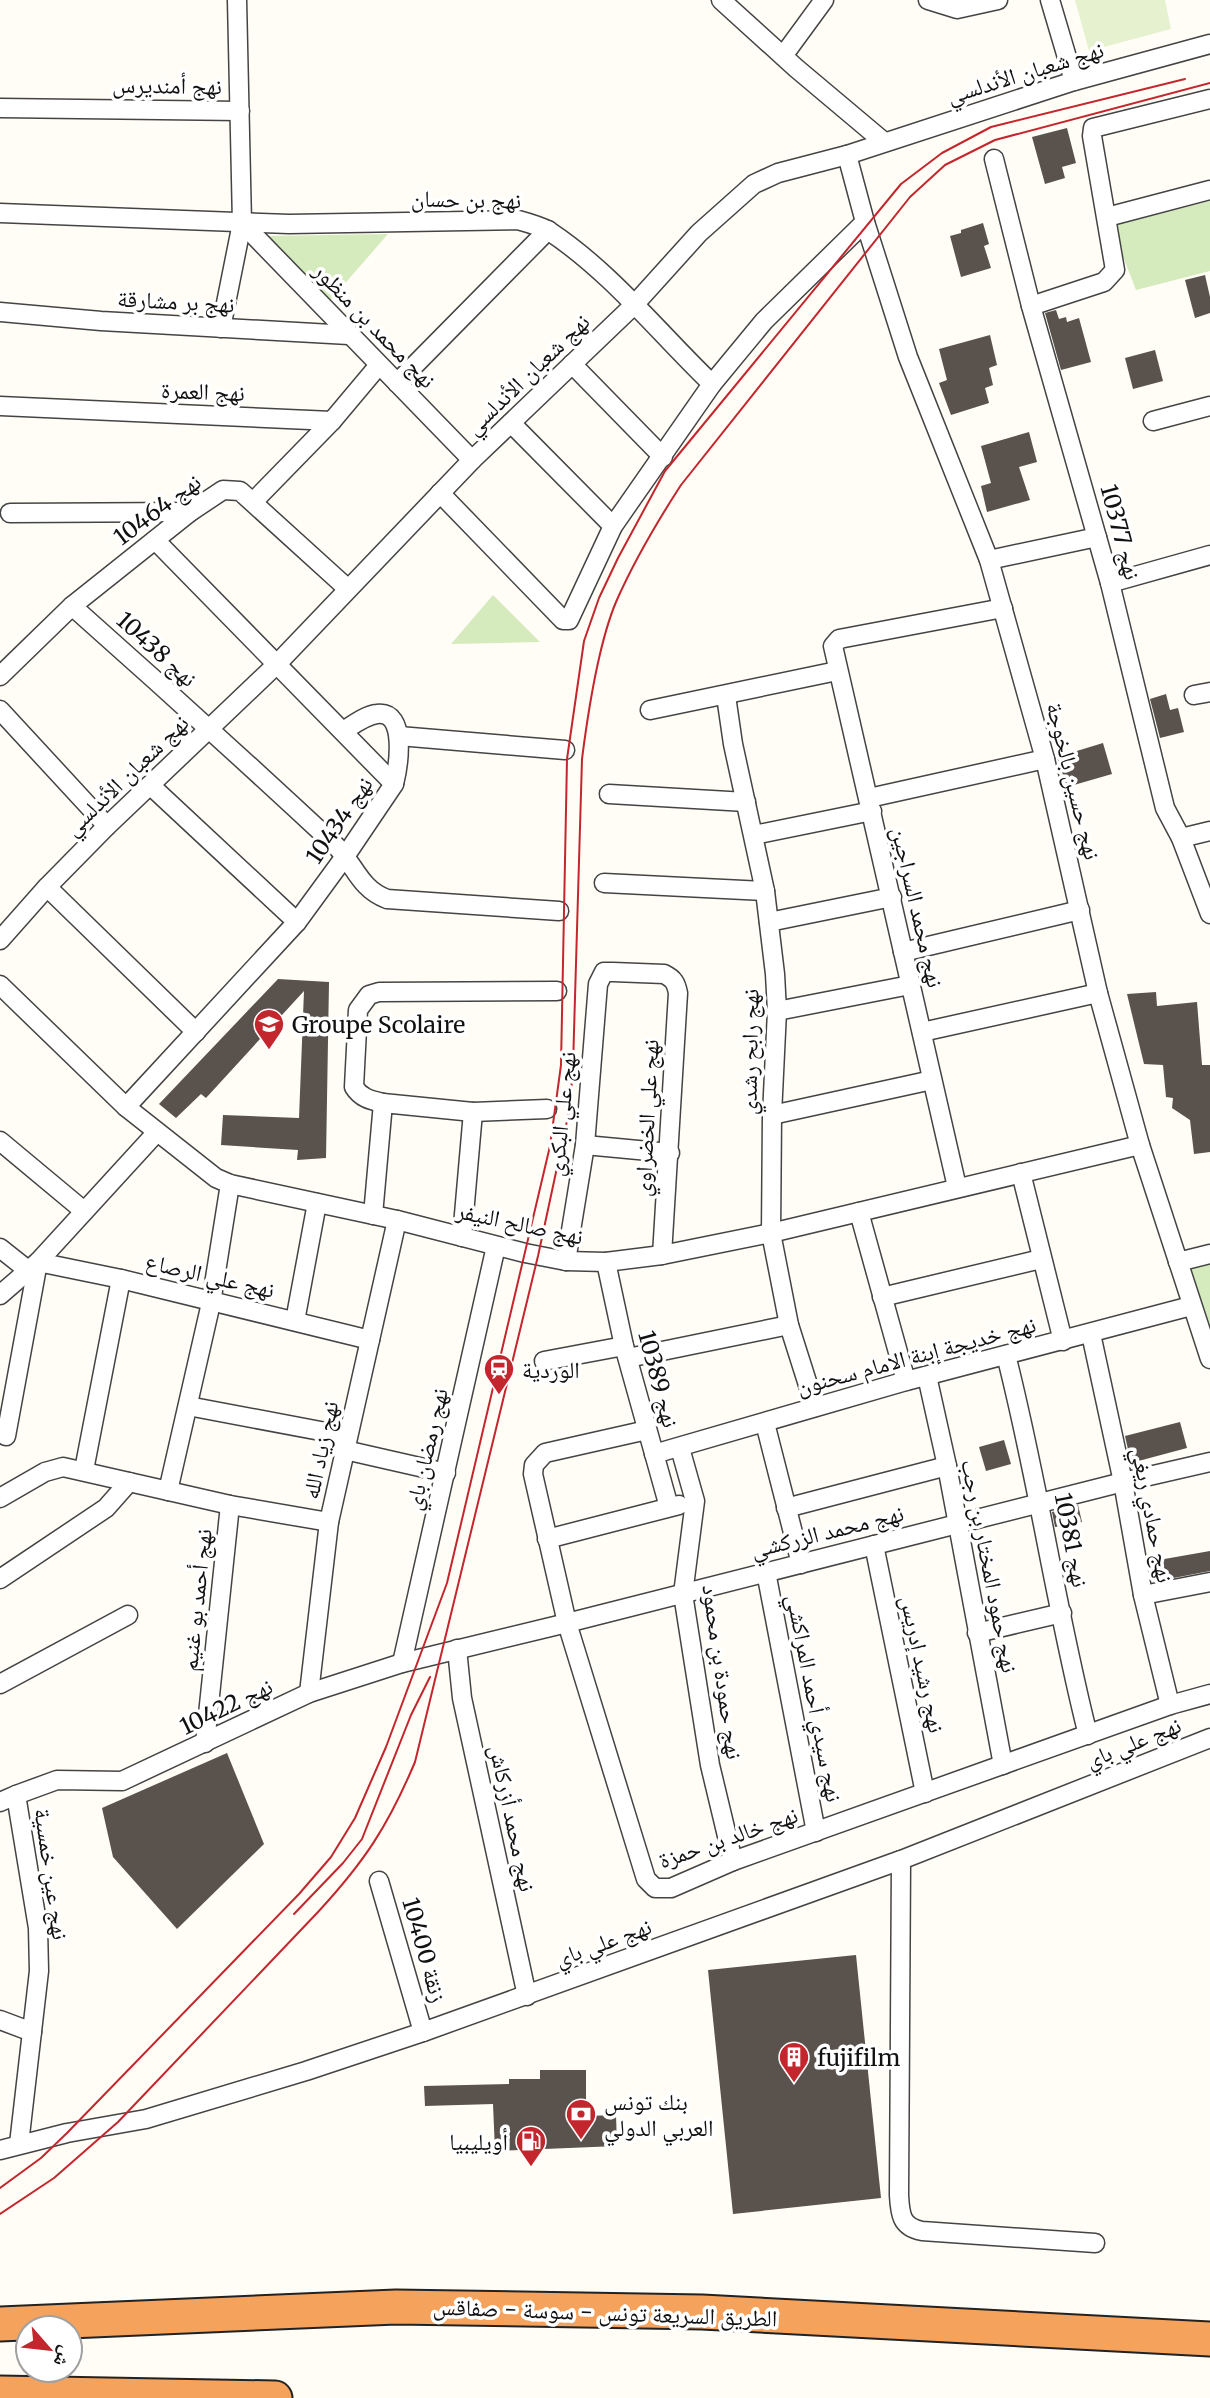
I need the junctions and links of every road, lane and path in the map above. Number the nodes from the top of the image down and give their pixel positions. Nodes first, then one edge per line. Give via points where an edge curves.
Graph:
1 (237, 0) edge
2 (721, 0) edge
3 (824, 0) edge
4 (928, 0) edge
5 (998, 0) edge
6 (1051, 0) edge
7 (802, 28) junction
8 (764, 39) junction
9 (1210, 44) edge
10 (783, 56) junction
11 (1074, 80) junction
12 (1210, 99) edge
13 (0, 108) edge
14 (240, 111) junction
15 (884, 142) junction
16 (847, 155) junction
17 (994, 159) dead end
18 (1210, 190) edge
19 (0, 213) edge
20 (1107, 217) junction
21 (865, 222) junction
22 (242, 223) junction
23 (548, 230) junction
24 (634, 305) junction
25 (1031, 306) junction
26 (0, 313) edge
27 (221, 328) junction
28 (349, 335) junction
29 (379, 365) junction
30 (572, 365) junction
31 (397, 383) junction
32 (712, 384) junction
33 (0, 405) edge
34 (1210, 407) edge
35 (332, 421) junction
36 (1153, 421) dead end
37 (510, 423) junction
38 (663, 457) junction
39 (472, 460) junction
40 (440, 493) junction
41 (253, 502) junction
42 (190, 512) junction
43 (10, 513) dead end
44 (613, 526) junction
45 (1097, 537) junction
46 (155, 540) junction
47 (1210, 555) edge
48 (989, 560) junction
49 (1110, 583) junction
50 (348, 589) junction
51 (72, 606) junction
52 (1003, 608) junction
53 (276, 665) junction
54 (837, 671) junction
55 (0, 676) edge
56 (726, 696) junction
57 (0, 710) edge
58 (650, 710) dead end
59 (210, 728) junction
60 (343, 731) junction
61 (398, 736) junction
62 (565, 750) dead end
63 (1045, 759) junction
64 (394, 784) junction
65 (150, 785) junction
66 (609, 794) dead end
67 (746, 802) junction
68 (870, 805) junction
69 (107, 826) junction
70 (1210, 831) edge
71 (754, 835) junction
72 (1181, 838) junction
73 (346, 855) junction
74 (604, 883) dead end
75 (47, 887) junction
76 (765, 891) junction
77 (892, 897) junction
78 (1080, 910) junction
79 (559, 911) dead end
80 (1210, 914) edge
81 (297, 922) junction
82 (769, 922) junction
83 (0, 940) edge
84 (903, 952) junction
85 (677, 984) joint
86 (0, 985) edge
87 (910, 985) junction
88 (557, 991) dead end
89 (1098, 993) junction
90 (777, 1011) junction
91 (195, 1032) junction
92 (922, 1032) junction
93 (932, 1080) junction
94 (383, 1104) junction
95 (126, 1107) junction
96 (547, 1109) dead end
97 (473, 1112) junction
98 (772, 1115) junction
99 (157, 1132) junction
100 (0, 1141) edge
101 (1140, 1144) junction
102 (585, 1145) junction
103 (670, 1153) junction
104 (1021, 1172) junction
105 (230, 1184) junction
106 (957, 1188) junction
107 (317, 1203) junction
108 (84, 1211) junction
109 (859, 1212) junction
110 (373, 1215) junction
111 (397, 1220) junction
112 (771, 1233) junction
113 (462, 1237) junction
114 (496, 1246) junction
115 (0, 1248) edge
116 (1210, 1254) edge
117 (662, 1255) junction
118 (1041, 1259) junction
119 (566, 1261) junction
120 (606, 1262) junction
121 (1178, 1262) junction
122 (33, 1267) junction
123 (121, 1279) junction
124 (0, 1295) edge
125 (882, 1297) junction
126 (211, 1303) junction
127 (1191, 1306) junction
128 (295, 1321) junction
129 (789, 1325) junction
130 (1091, 1334) junction
131 (370, 1340) junction
132 (1063, 1341) junction
133 (626, 1352) junction
134 (1006, 1354) junction
135 (1210, 1359) edge
136 (544, 1361) dead end
137 (927, 1376) junction
138 (906, 1381) junction
139 (188, 1406) junction
140 (815, 1407) junction
141 (765, 1423) junction
142 (647, 1430) junction
143 (6, 1436) dead end
144 (346, 1443) junction
145 (680, 1447) junction
146 (654, 1454) junction
147 (1210, 1462) edge
148 (947, 1466) junction
149 (85, 1471) junction
150 (446, 1473) junction
151 (129, 1482) junction
152 (1123, 1482) junction
153 (168, 1492) junction
154 (0, 1498) edge
155 (695, 1501) junction
156 (1040, 1504) junction
157 (230, 1505) junction
158 (669, 1507) junction
159 (786, 1508) junction
160 (329, 1522) junction
161 (958, 1525) junction
162 (547, 1539) junction
163 (874, 1545) junction
164 (801, 1564) junction
165 (766, 1572) junction
166 (0, 1579) edge
167 (1210, 1582) edge
168 (683, 1594) junction
169 (1143, 1595) junction
170 (1062, 1613) junction
171 (128, 1615) dead end
172 (567, 1623) junction
173 (977, 1633) junction
174 (457, 1649) junction
175 (402, 1663) junction
176 (0, 1684) edge
177 (309, 1693) junction
178 (1210, 1694) edge
179 (1170, 1706) junction
180 (1088, 1735) junction
181 (1210, 1738) edge
182 (205, 1743) junction
183 (1003, 1765) junction
184 (925, 1793) junction
185 (8, 1798) edge
186 (816, 1832) junction
187 (901, 1860) junction
188 (733, 1861) junction
189 (379, 1881) dead end
190 (527, 1996) junction
191 (0, 2020) edge
192 (32, 2032) junction
193 (423, 2032) junction
194 (19, 2144) junction
195 (0, 2150) edge
196 (1095, 2244) dead end
197 (0, 2324) edge
198 (1210, 2339) edge
199 (0, 2393) edge
200 (218, 2397) edge
201 (275, 2398) edge

1 - 14 street
2 - 8 street
3 - 7 street
4 - 5 street via 957,9
6 - 11 street
7 - 8 street
7 - 10 street
8 - 10 street
9 - 11 street, نهج شعبان الأندلسي
10 - 15 street
11 - 15 street, نهج شعبان الأندلسي
12 - 20 street via 1093,128
13 - 14 street, نهج أمنديرس
14 - 22 street, نهج أمنديرس
15 - 16 street, نهج شعبان الأندلسي
16 - 21 street, نهج حسين بالخوجة
16 - 24 street, نهج شعبان الأندلسي via 754,184 699,233
17 - 25 street, نهج 10377
18 - 20 street
19 - 22 street, نهج بن حسان
20 - 25 street via 1116,266 1113,274 1104,282
21 - 32 street via 764,321
21 - 48 street, نهج حسين بالخوجة via 908,357
22 - 23 street, نهج بن حسان via 500,219
22 - 27 street, نهج أمنديرس
22 - 28 street, نهج محمد بن منظور
23 - 24 street, نهج بن حسان
23 - 31 street
24 - 30 street, نهج شعبان الأندلسي
24 - 32 street, نهج بن حسان
25 - 45 street, نهج 10377
26 - 27 street, نهج بر مشارقة
27 - 28 street, نهج بر مشارقة
28 - 29 street, نهج محمد بن منظور
29 - 31 street, نهج محمد بن منظور
29 - 35 street
30 - 37 street, نهج شعبان الأندلسي
30 - 38 street
31 - 39 street, نهج محمد بن منظور
32 - 38 street
33 - 35 street, نهج العمرة
34 - 36 street
35 - 41 street
37 - 39 street, نهج شعبان الأندلسي
37 - 44 street
38 - 44 street
39 - 40 street, نهج شعبان الأندلسي
40 - 44 street via 563,620 572,617
40 - 50 street, نهج شعبان الأندلسي
41 - 42 street, نهج 10464 via 231,489
41 - 50 street, نهج 10464
42 - 43 street
42 - 46 street, نهج 10464
45 - 48 street
45 - 49 street, نهج 10377
46 - 51 street, نهج 10464
46 - 53 street, نهج 10434
47 - 49 street
48 - 52 street, نهج حسين بالخوجة
49 - 72 street, نهج 10377 via 1165,808
50 - 53 street, نهج شعبان الأندلسي
51 - 55 street, نهج 10464
51 - 59 street, نهج 10438
52 - 54 street, نهج محمد السراجين via 839,639 833,646
52 - 63 street, نهج حسين بالخوجة
53 - 59 street, نهج شعبان الأندلسي
53 - 60 street, نهج 10434
54 - 56 street
54 - 68 street, نهج محمد السراجين
56 - 58 street
56 - 67 street, نهج رابح رشدي
57 - 69 street
59 - 65 street, نهج شعبان الأندلسي
59 - 73 street, نهج 10438
60 - 61 street via 381,713 392,719
60 - 64 street, نهج 10434
61 - 62 street
61 - 64 street via 400,755
63 - 68 street
63 - 78 street, نهج حسين بالخوجة
64 - 73 street, نهج 10434
65 - 69 street, نهج شعبان الأندلسي
65 - 81 street
66 - 67 street
67 - 71 street, نهج رابح رشدي
68 - 71 street
68 - 77 street, نهج محمد السراجين
69 - 75 street, نهج شعبان الأندلسي
70 - 72 street
71 - 76 street, نهج رابح رشدي
72 - 80 street, نهج 10377
73 - 79 street, نهج 10438 via 365,887 387,899
73 - 81 street, نهج 10434
74 - 76 street
75 - 83 street, نهج شعبان الأندلسي
75 - 91 street
76 - 82 street, نهج رابح رشدي
77 - 82 street
77 - 84 street, نهج محمد السراجين
78 - 84 street
78 - 89 street, نهج حسين بالخوجة
81 - 91 street, نهج 10434
82 - 90 street, نهج رابح رشدي
84 - 87 street, نهج محمد السراجين
85 - 102 street, نهج علي البكري via 664,974 604,972 600,976
85 - 103 street, نهج علي الخضراوي
86 - 95 street, نهج صالح النيفر
87 - 90 street
87 - 92 street, نهج محمد السراجين
88 - 94 street via 369,995 358,1010 354,1087 367,1100
89 - 92 street
89 - 101 street, نهج حسين بالخوجة
90 - 98 street, نهج رابح رشدي
91 - 95 street, نهج 10434
92 - 93 street, نهج محمد السراجين
93 - 98 street
93 - 106 street, نهج محمد السراجين
94 - 97 street
94 - 110 street
95 - 99 street, نهج صالح النيفر
96 - 97 street
97 - 113 street
98 - 112 street, نهج رابح رشدي
99 - 105 street, نهج صالح النيفر via 202,1169
99 - 108 street
100 - 108 street
101 - 104 street, نهج صالح النيفر
101 - 121 street, نهج حسين بالخوجة
102 - 103 street
102 - 119 street, نهج علي البكري
103 - 117 street, نهج علي الخضراوي
104 - 106 street, نهج صالح النيفر
104 - 118 street
105 - 107 street, نهج صالح النيفر
105 - 126 street
106 - 109 street, نهج صالح النيفر
107 - 110 street, نهج صالح النيفر
107 - 128 street
108 - 122 street
109 - 112 street, نهج صالح النيفر
109 - 125 street
110 - 111 street, نهج صالح النيفر
111 - 113 street, نهج صالح النيفر
111 - 131 street, نهج زياد الله
112 - 117 street, نهج صالح النيفر
112 - 129 street, نهج رابح رشدي
113 - 114 street, نهج صالح النيفر
114 - 119 street, نهج صالح النيفر
114 - 150 street, نهج رمضان باي
115 - 122 street
116 - 121 street
117 - 120 street, نهج صالح النيفر
118 - 125 street
118 - 132 street
119 - 120 street, نهج صالح النيفر
120 - 133 street, نهج 10389
121 - 127 street, نهج حسين بالخوجة
122 - 123 street, نهج علي الرصاع
122 - 124 street
122 - 143 street
123 - 126 street, نهج علي الرصاع
123 - 149 street
125 - 138 street
126 - 128 street, نهج علي الرصاع
126 - 139 street
127 - 130 street, نهج خديجة إبنة الامام سحنون
127 - 135 street, نهج حسين بالخوجة
128 - 131 street, نهج علي الرصاع
129 - 133 street
129 - 140 street, نهج رابح رشدي
130 - 132 street, نهج خديجة إبنة الامام سحنون
130 - 152 street, نهج حمادي ريغي
131 - 144 street, نهج زياد الله
132 - 134 street, نهج خديجة إبنة الامام سحنون
133 - 136 street
133 - 142 street, نهج 10389
134 - 137 street, نهج خديجة إبنة الامام سحنون
134 - 156 street, نهج 10381
137 - 138 street, نهج خديجة إبنة الامام سحنون
137 - 148 street, نهج حمود المختار بن رجب
138 - 140 street, نهج خديجة إبنة الامام سحنون
139 - 144 street
139 - 153 street
140 - 141 street, نهج خديجة إبنة الامام سحنون
141 - 145 street, نهج خديجة إبنة الامام سحنون
141 - 159 street
142 - 146 street, نهج 10389
142 - 162 street, نهج خالد بن حمزة via 545,1453 534,1465 533,1474
144 - 150 street
144 - 160 street, نهج زياد الله
145 - 146 street, نهج خديجة إبنة الامام سحنون
145 - 155 street, نهج حمودة بن محمود
146 - 158 street, نهج 10389
147 - 152 street, نهج محمد الزركشي
148 - 159 street
148 - 161 street, نهج حمود المختار بن رجب
149 - 151 street, نهج أحمد بو غنيم
149 - 154 street, نهج أحمد بو غنيم via 55,1468
150 - 175 street, نهج رمضان باي
151 - 153 street, نهج أحمد بو غنيم
151 - 166 street via 106,1508
152 - 156 street, نهج محمد الزركشي
152 - 169 street, نهج حمادي ريغي
153 - 157 street, نهج أحمد بو غنيم
155 - 158 street
155 - 168 street, نهج حمودة بن محمود
156 - 161 street, نهج محمد الزركشي
156 - 170 street, نهج 10381
157 - 160 street, نهج أحمد بو غنيم
157 - 182 street, نهج أحمد بو غنيم
158 - 162 street
159 - 164 street
160 - 177 street, نهج زياد الله
161 - 163 street, نهج محمد الزركشي
161 - 173 street, نهج حمود المختار بن رجب
162 - 172 street, نهج خالد بن حمزة
163 - 164 street, نهج محمد الزركشي
163 - 184 street, نهج رشيد إدريس
164 - 165 street, نهج محمد الزركشي
165 - 168 street, نهج محمد الزركشي
165 - 186 street, نهج سيدي أحمد المراكشي
167 - 169 street
168 - 172 street, نهج محمد الزركشي
168 - 188 street, نهج حمودة بن محمود via 710,1765
169 - 179 street, نهج حمادي ريغي
170 - 173 street
170 - 180 street, نهج 10381
171 - 176 street
172 - 174 street, نهج محمد الزركشي
172 - 188 street, نهج خالد بن حمزة via 649,1884 671,1888
173 - 183 street, نهج حمود المختار بن رجب
174 - 175 street, نهج 10422
174 - 190 street, نهج محمد أزركاش via 462,1698
175 - 177 street, نهج 10422
177 - 182 street, نهج 10422
178 - 179 street, نهج خالد بن حمزة
179 - 180 street, نهج خالد بن حمزة
180 - 183 street, نهج خالد بن حمزة
181 - 187 street, نهج علي باي
182 - 185 street, نهج 10422 via 122,1782 57,1780
183 - 184 street, نهج خالد بن حمزة
184 - 186 street, نهج خالد بن حمزة
185 - 192 street, نهج عين خمسية via 38,1928
186 - 188 street, نهج خالد بن حمزة
187 - 190 street, نهج علي باي
187 - 196 street via 899,2195 904,2224 922,2231
189 - 193 street, زنقة 10400
190 - 193 street, نهج علي باي
191 - 192 street
192 - 194 street, نهج عين خمسية
193 - 194 street, نهج علي باي via 146,2119
194 - 195 street, نهج علي باي
197 - 198 highway, الطريق السريعة تونس - سوسة - صفاقس via 396,2307 702,2312
199 - 200 highway
200 - 201 highway

